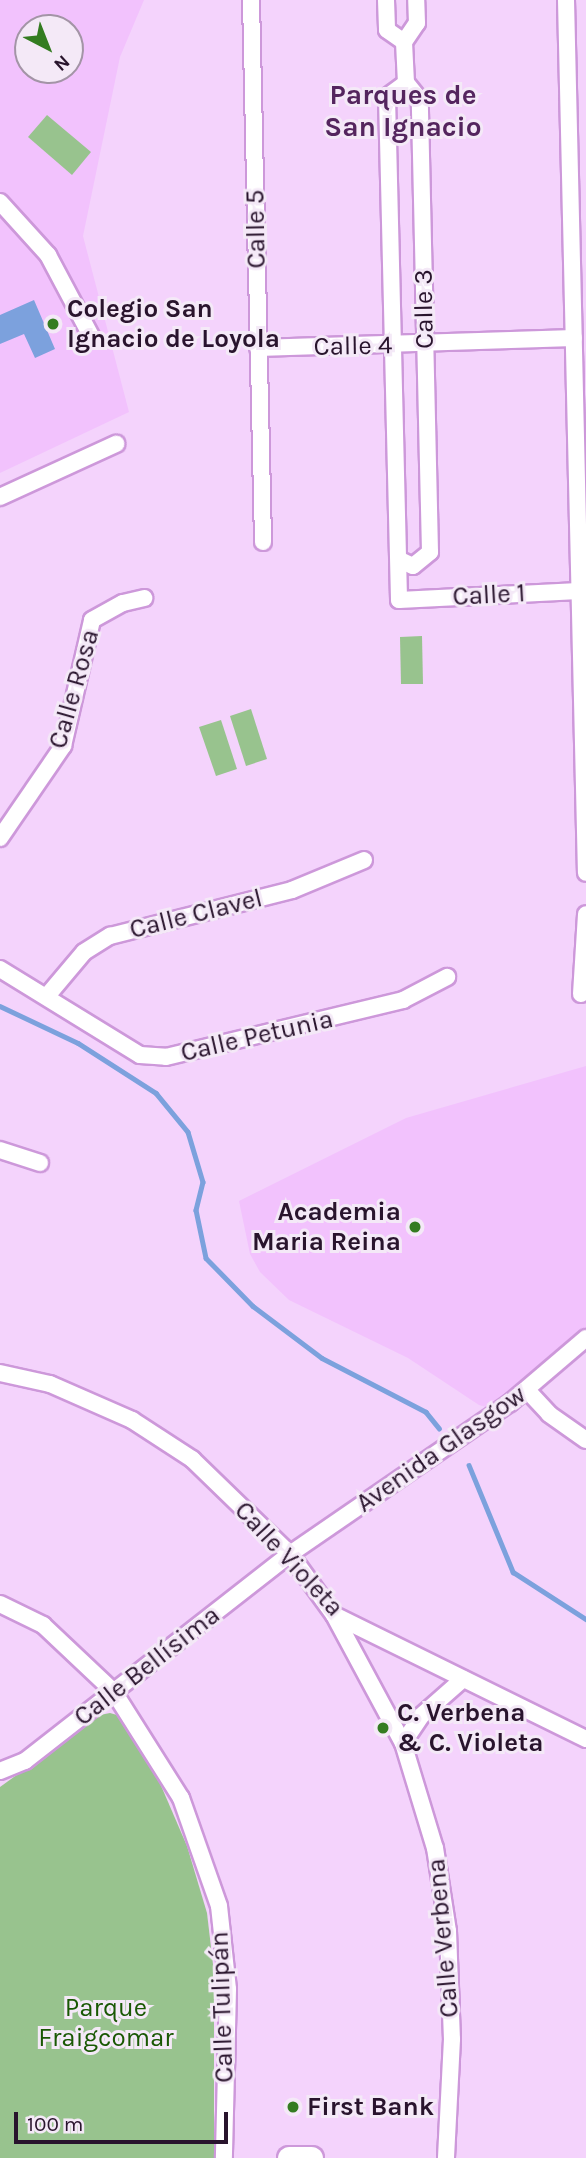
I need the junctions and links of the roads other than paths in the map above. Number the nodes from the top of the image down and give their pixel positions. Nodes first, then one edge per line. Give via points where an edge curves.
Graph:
1 (251, 0) edge
2 (386, 0) edge
3 (416, 0) edge
4 (566, 0) edge
5 (404, 42) junction
6 (406, 83) junction
7 (0, 202) edge
8 (90, 336) dead end
9 (574, 338) junction
10 (425, 344) junction
11 (394, 345) junction
12 (258, 348) junction
13 (116, 444) dead end
14 (0, 497) edge
15 (264, 542) dead end
16 (401, 560) junction
17 (579, 591) junction
18 (144, 598) dead end
19 (0, 838) edge
20 (364, 860) dead end
21 (586, 873) edge
22 (586, 914) edge
23 (0, 969) edge
24 (447, 977) dead end
25 (580, 994) dead end
26 (47, 996) junction
27 (0, 1150) edge
28 (40, 1163) dead end
29 (586, 1338) edge
30 (0, 1373) edge
31 (527, 1390) junction
32 (586, 1440) edge
33 (290, 1554) junction
34 (0, 1604) edge
35 (334, 1615) junction
36 (463, 1679) junction
37 (114, 1692) junction
38 (586, 1739) edge
39 (403, 1744) junction
40 (0, 1771) edge
41 (224, 2158) edge
42 (289, 2158) edge
43 (311, 2158) edge
44 (446, 2158) edge

1 - 12 street, Calle 5
2 - 5 street via 387,30
3 - 5 street, Calle 3 via 417,23
4 - 9 street
5 - 6 street, Calle 3
6 - 10 street, Calle 3 via 420,100
6 - 11 street via 387,97
7 - 8 street via 48,255
9 - 10 street, Calle 4
9 - 17 street
10 - 11 street, Calle 4
10 - 16 street, Calle 3 via 429,552 413,566
11 - 12 street, Calle 4
11 - 16 street
12 - 15 street, Calle 5
13 - 14 street
16 - 17 street, Calle 1 via 399,600
17 - 21 street
18 - 19 street, Calle Rosa via 123,603 92,620 63,746
20 - 26 street, Calle Clavel via 292,890 110,936 84,953
22 - 25 street
23 - 26 street, Calle Petunia
24 - 26 street, Calle Petunia via 403,1000 178,1057 140,1055
27 - 28 street
29 - 31 street, Avenida Glasgow
30 - 33 street, Calle Violeta via 50,1384 132,1420 192,1459
31 - 32 street via 549,1414
31 - 33 street, Avenida Glasgow
33 - 35 street, Calle Violeta
33 - 37 street, Calle Bellísima
34 - 37 street, Calle Tulipán via 43,1625
35 - 36 street, Calle Violeta
35 - 39 street, Calle Verbena
36 - 38 street, Calle Violeta
36 - 39 street via 421,1716
37 - 40 street, Calle Bellísima via 24,1760
37 - 41 street, Calle Tulipán via 181,1798 219,1906 228,1989
39 - 44 street, Calle Verbena via 435,1848 448,1931 452,2039
42 - 43 street

